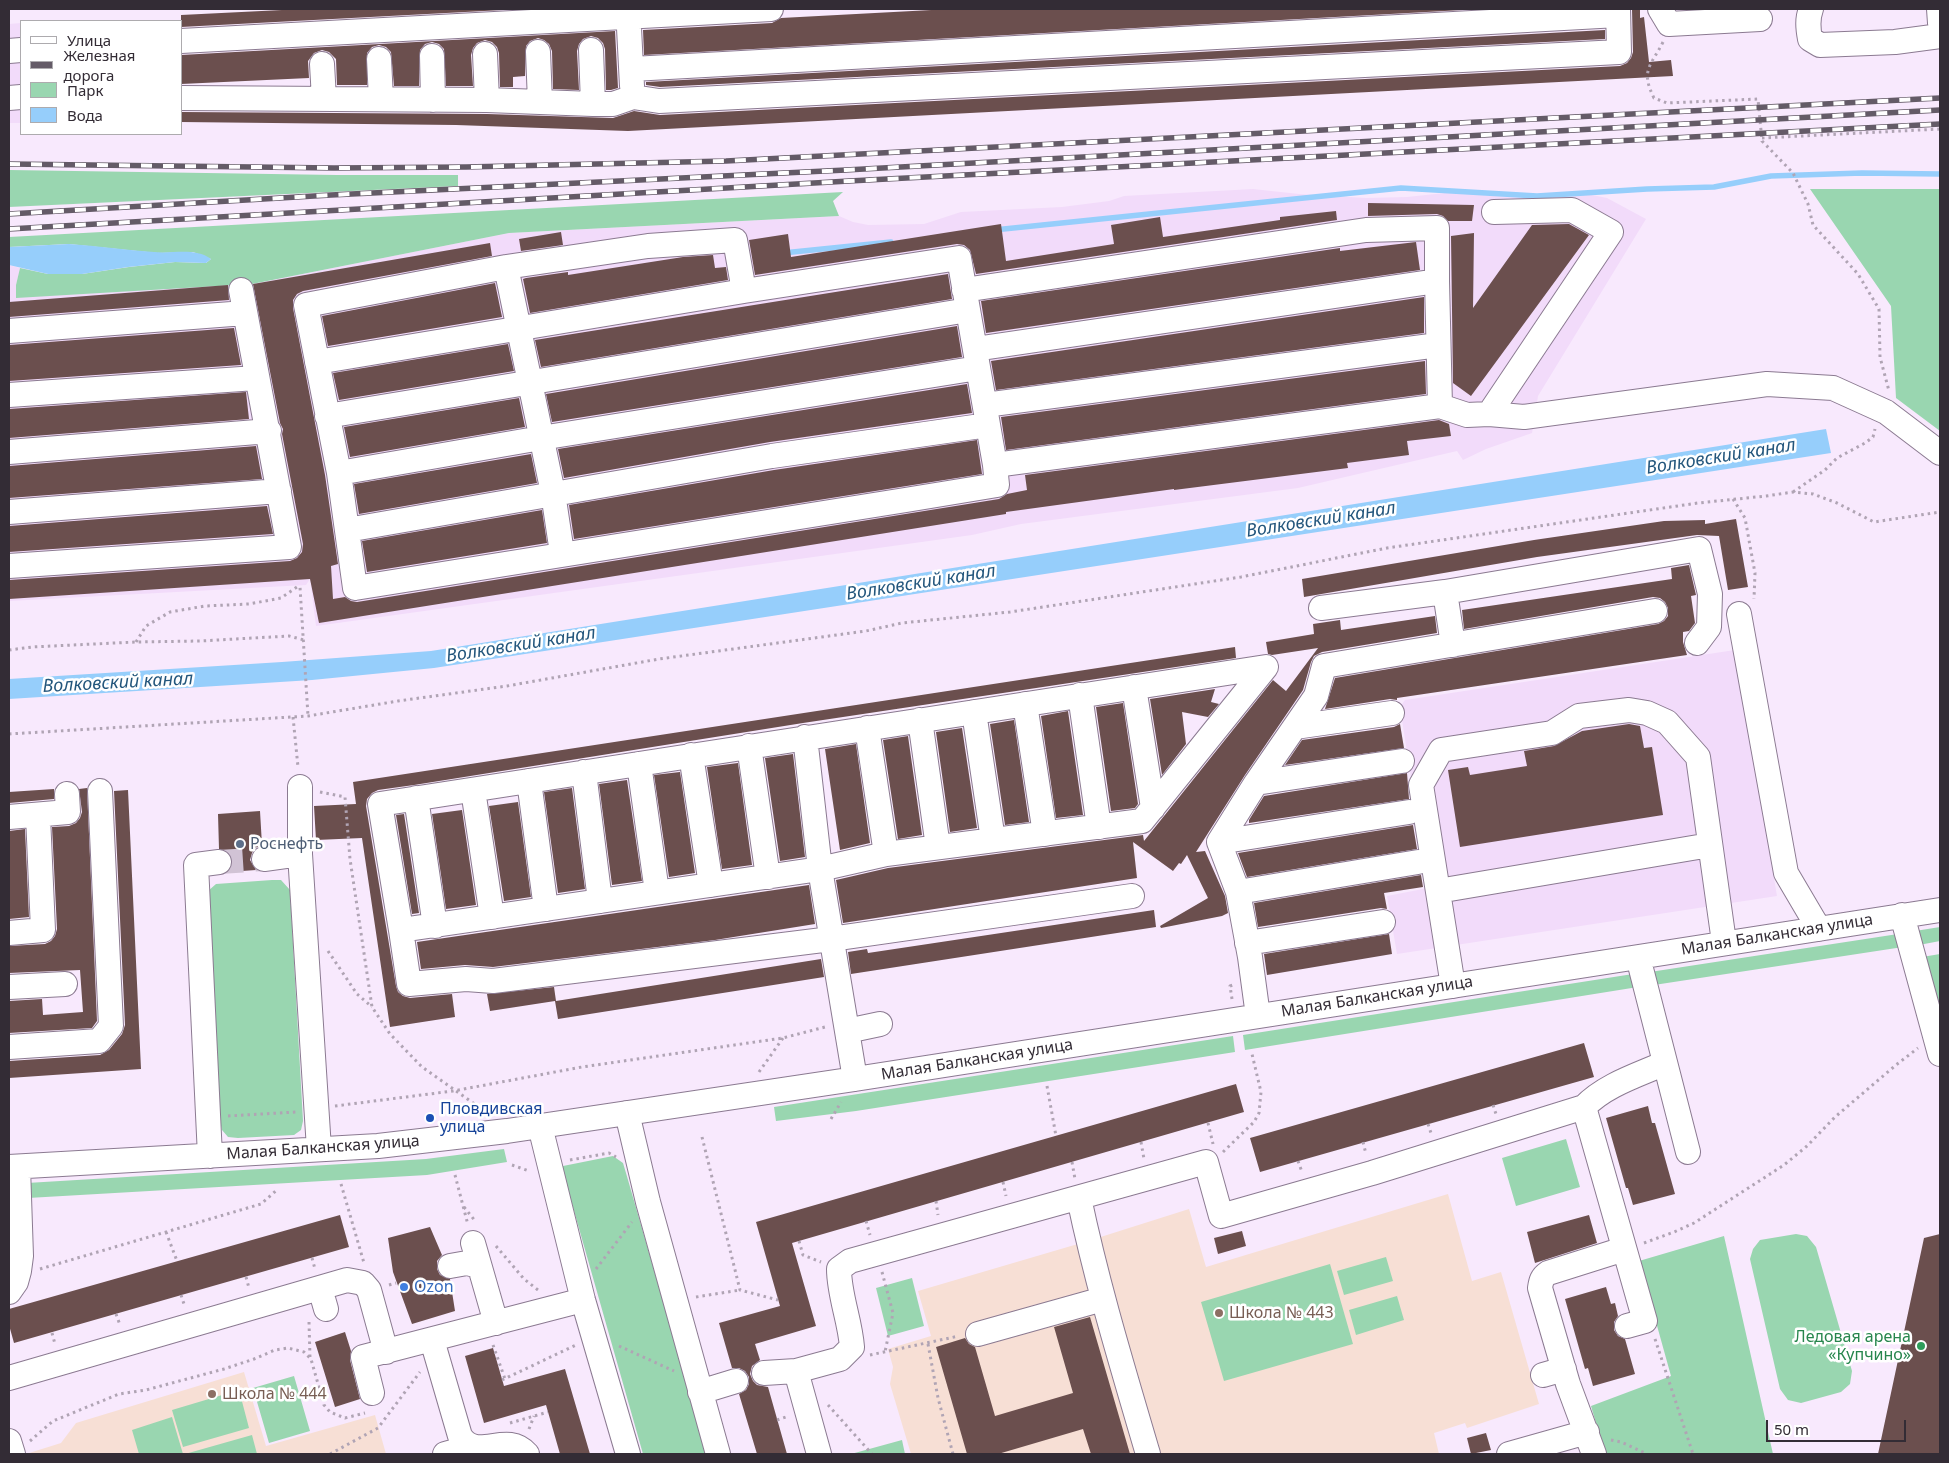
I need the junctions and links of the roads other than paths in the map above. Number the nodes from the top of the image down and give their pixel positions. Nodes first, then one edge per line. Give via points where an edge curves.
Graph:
1 (771, 9) edge
2 (1811, 9) edge
3 (1939, 9) edge
4 (1618, 12) edge
5 (629, 13) edge
6 (1664, 16) edge
7 (1755, 16) edge
8 (1940, 23) edge
9 (1940, 36) edge
10 (182, 41) edge
11 (591, 50) dead end
12 (538, 52) dead end
13 (485, 54) dead end
14 (432, 56) dead end
15 (379, 59) dead end
16 (322, 64) dead end
17 (632, 69) junction
18 (633, 97) junction
19 (182, 98) edge
20 (324, 99) junction
21 (380, 99) junction
22 (433, 100) junction
23 (487, 100) junction
24 (540, 102) junction
25 (593, 104) junction
26 (1494, 212) dead end
27 (506, 267) junction
28 (1436, 281) junction
29 (241, 290) dead end
30 (744, 291) junction
31 (966, 300) junction
32 (245, 313) junction
33 (519, 328) junction
34 (9, 331) edge
35 (1438, 345) junction
36 (976, 358) junction
37 (317, 362) junction
38 (256, 378) junction
39 (530, 382) junction
40 (9, 395) edge
41 (1440, 406) junction
42 (1490, 414) junction
43 (986, 415) junction
44 (327, 416) junction
45 (269, 431) junction
46 (541, 438) junction
47 (9, 452) edge
48 (1940, 453) edge
49 (995, 465) junction
50 (339, 473) junction
51 (279, 491) junction
52 (553, 494) junction
53 (9, 512) edge
54 (347, 530) junction
55 (562, 553) junction
56 (9, 566) edge
57 (1445, 592) junction
58 (1321, 608) dead end
59 (1655, 611) dead end
60 (1740, 614) road end
61 (1697, 643) dead end
62 (1453, 645) junction
63 (1134, 687) junction
64 (1080, 695) junction
65 (1024, 704) junction
66 (974, 712) junction
67 (1392, 713) dead end
68 (920, 720) junction
69 (1295, 726) junction
70 (867, 728) junction
71 (805, 737) junction
72 (749, 746) junction
73 (692, 755) junction
74 (1402, 761) dead end
75 (639, 764) junction
76 (584, 772) junction
77 (529, 781) junction
78 (1256, 783) junction
79 (300, 787) road end
80 (472, 790) junction
81 (100, 791) dead end
82 (67, 794) dead end
83 (416, 798) junction
84 (1153, 808) junction
85 (1409, 812) dead end
86 (38, 816) junction
87 (9, 817) edge
88 (1099, 827) junction
89 (1045, 834) junction
90 (993, 840) junction
91 (1219, 842) junction
92 (1710, 845) junction
93 (938, 848) junction
94 (300, 854) junction
95 (886, 854) junction
96 (264, 858) tunnel mouth
97 (219, 862) tunnel mouth
98 (1418, 862) dead end
99 (820, 869) junction
100 (768, 877) junction
101 (711, 885) junction
102 (1438, 891) junction
103 (657, 892) junction
104 (1238, 892) junction
105 (1132, 896) dead end
106 (600, 901) junction
107 (546, 909) junction
108 (1940, 910) edge
109 (1902, 915) junction
110 (492, 917) junction
111 (1383, 922) dead end
112 (435, 926) junction
113 (1819, 929) junction
114 (400, 930) junction
115 (9, 933) edge
116 (831, 939) junction
117 (1724, 942) junction
118 (1247, 943) junction
119 (1638, 957) junction
120 (65, 984) dead end
121 (1452, 986) junction
122 (9, 987) edge
123 (1258, 1016) junction
124 (880, 1024) dead end
125 (846, 1027) junction
126 (1937, 1032) edge
127 (9, 1048) edge
128 (1665, 1063) junction
129 (855, 1079) junction
130 (1584, 1107) junction
131 (627, 1113) junction
132 (540, 1126) junction
133 (319, 1149) junction
134 (1688, 1152) dead end
135 (210, 1156) junction
136 (13, 1167) edge
137 (1079, 1198) junction
138 (482, 1238) road end
139 (1624, 1249) junction
140 (450, 1266) dead end
141 (479, 1266) junction
142 (9, 1292) edge
143 (1103, 1299) junction
144 (583, 1300) junction
145 (1636, 1323) road end
146 (491, 1324) junction
147 (978, 1334) road end
148 (434, 1346) junction
149 (386, 1352) junction
150 (764, 1373) dead end
151 (9, 1378) edge
152 (798, 1380) junction
153 (736, 1381) dead end
154 (698, 1385) junction
155 (378, 1404) road end
156 (1590, 1443) edge
157 (470, 1447) junction
158 (445, 1454) edge
159 (527, 1454) edge
160 (628, 1454) edge
161 (718, 1454) edge
162 (819, 1454) edge
163 (1148, 1454) edge
164 (1509, 1454) edge

1 - 5 street
2 - 9 street via 1808,16 1810,39 1820,45 1895,42
3 - 8 street
4 - 17 street
4 - 18 street via 1620,52 659,101
5 - 10 street
5 - 17 street
6 - 7 street
11 - 25 street
12 - 24 street
13 - 23 street
14 - 22 street
15 - 21 street
16 - 20 street
17 - 18 street
18 - 25 street via 613,104
19 - 20 street
20 - 21 street
21 - 22 street
22 - 23 street
23 - 24 street
24 - 25 street
26 - 42 street via 1572,210 1611,232
27 - 30 street via 648,246 735,240
27 - 33 street
27 - 37 street via 306,305
28 - 31 street via 1437,228 1366,230
28 - 35 street
28 - 36 street
29 - 32 street
30 - 31 street via 959,258
30 - 33 street
31 - 36 street
31 - 39 street
32 - 34 street
32 - 38 street
33 - 37 street
33 - 39 street
35 - 41 street
35 - 43 street
36 - 43 street
36 - 46 street
37 - 44 street
38 - 40 street
38 - 45 street
39 - 44 street
39 - 46 street
41 - 42 street via 1466,415
41 - 49 street
42 - 48 street via 1524,417 1767,384 1833,388 1884,411
43 - 49 street
43 - 52 street
44 - 50 street
45 - 47 street
45 - 51 street
46 - 50 street
46 - 52 street
49 - 55 street via 997,485
50 - 54 street
51 - 53 street
51 - 56 street via 290,547
52 - 54 street
52 - 55 street
54 - 55 street via 355,588
57 - 58 street
57 - 61 street via 1699,549 1710,594 1709,627
57 - 62 street
59 - 62 street
60 - 113 street via 1786,873
62 - 69 street via 1324,666 1316,696
63 - 64 street
63 - 84 street
63 - 84 street via 1266,667
64 - 65 street
64 - 88 street
65 - 66 street
65 - 89 street
66 - 68 street
66 - 90 street
67 - 69 street
68 - 70 street
68 - 93 street
69 - 78 street
70 - 71 street
70 - 95 street
71 - 72 street
71 - 99 street
72 - 73 street
72 - 100 street
73 - 75 street
73 - 101 street
74 - 78 street
75 - 76 street
75 - 103 street
76 - 77 street
76 - 106 street
77 - 80 street
77 - 107 street
78 - 91 street
79 - 94 street
80 - 83 street
80 - 110 street
81 - 127 street via 111,1026 99,1041
82 - 86 street via 68,812
83 - 112 street
83 - 114 street via 380,804
84 - 88 street via 1142,821
85 - 91 street
86 - 87 street
86 - 115 street via 43,930
88 - 89 street
89 - 90 street
90 - 93 street
91 - 104 street
92 - 102 street
92 - 102 street via 1698,756 1668,722 1629,710 1579,716 1552,733 1441,750 1421,785
92 - 117 street
93 - 95 street
94 - 96 street
94 - 133 street
95 - 99 street
97 - 135 street via 196,865
98 - 104 street
99 - 100 street
99 - 116 street
100 - 101 street
101 - 103 street
102 - 121 street
103 - 106 street
104 - 118 street
105 - 116 street
106 - 107 street
107 - 110 street
108 - 109 street, Малая Балканская улица
109 - 113 street, Малая Балканская улица
109 - 126 street
110 - 112 street
111 - 118 street
112 - 114 street
113 - 117 street, Малая Балканская улица
114 - 116 street via 409,984 466,979 493,982
116 - 125 street
117 - 119 street, Малая Балканская улица
118 - 123 street
119 - 121 street, Малая Балканская улица
119 - 128 street
120 - 122 street
121 - 123 street, Малая Балканская улица
123 - 129 street, Малая Балканская улица
124 - 125 street
125 - 129 street
128 - 130 street via 1593,1097
128 - 134 street
129 - 131 street, Малая Балканская улица
130 - 137 street via 1372,1173 1253,1217 1220,1216 1211,1159
130 - 139 street
131 - 132 street, Малая Балканская улица
131 - 154 street
132 - 133 street, Малая Балканская улица via 442,1139
132 - 144 street
133 - 135 street, Малая Балканская улица
135 - 136 street, Малая Балканская улица
136 - 142 street via 21,1256 20,1271
137 - 143 street
137 - 152 street via 850,1261 839,1269 839,1284 852,1347 840,1358
138 - 141 street
139 - 145 street
139 - 156 street via 1548,1273 1543,1276 1540,1288 1553,1372
140 - 141 street via 467,1263
141 - 146 street
143 - 147 street
143 - 163 street
144 - 146 street
144 - 160 street
146 - 148 street
148 - 149 street
148 - 157 street via 460,1436
149 - 151 street via 369,1290 363,1283 348,1280 323,1298
149 - 155 street via 362,1357
150 - 152 street
152 - 162 street
153 - 154 street
154 - 161 street
156 - 164 street
157 - 158 street
157 - 159 street via 485,1449 509,1444

